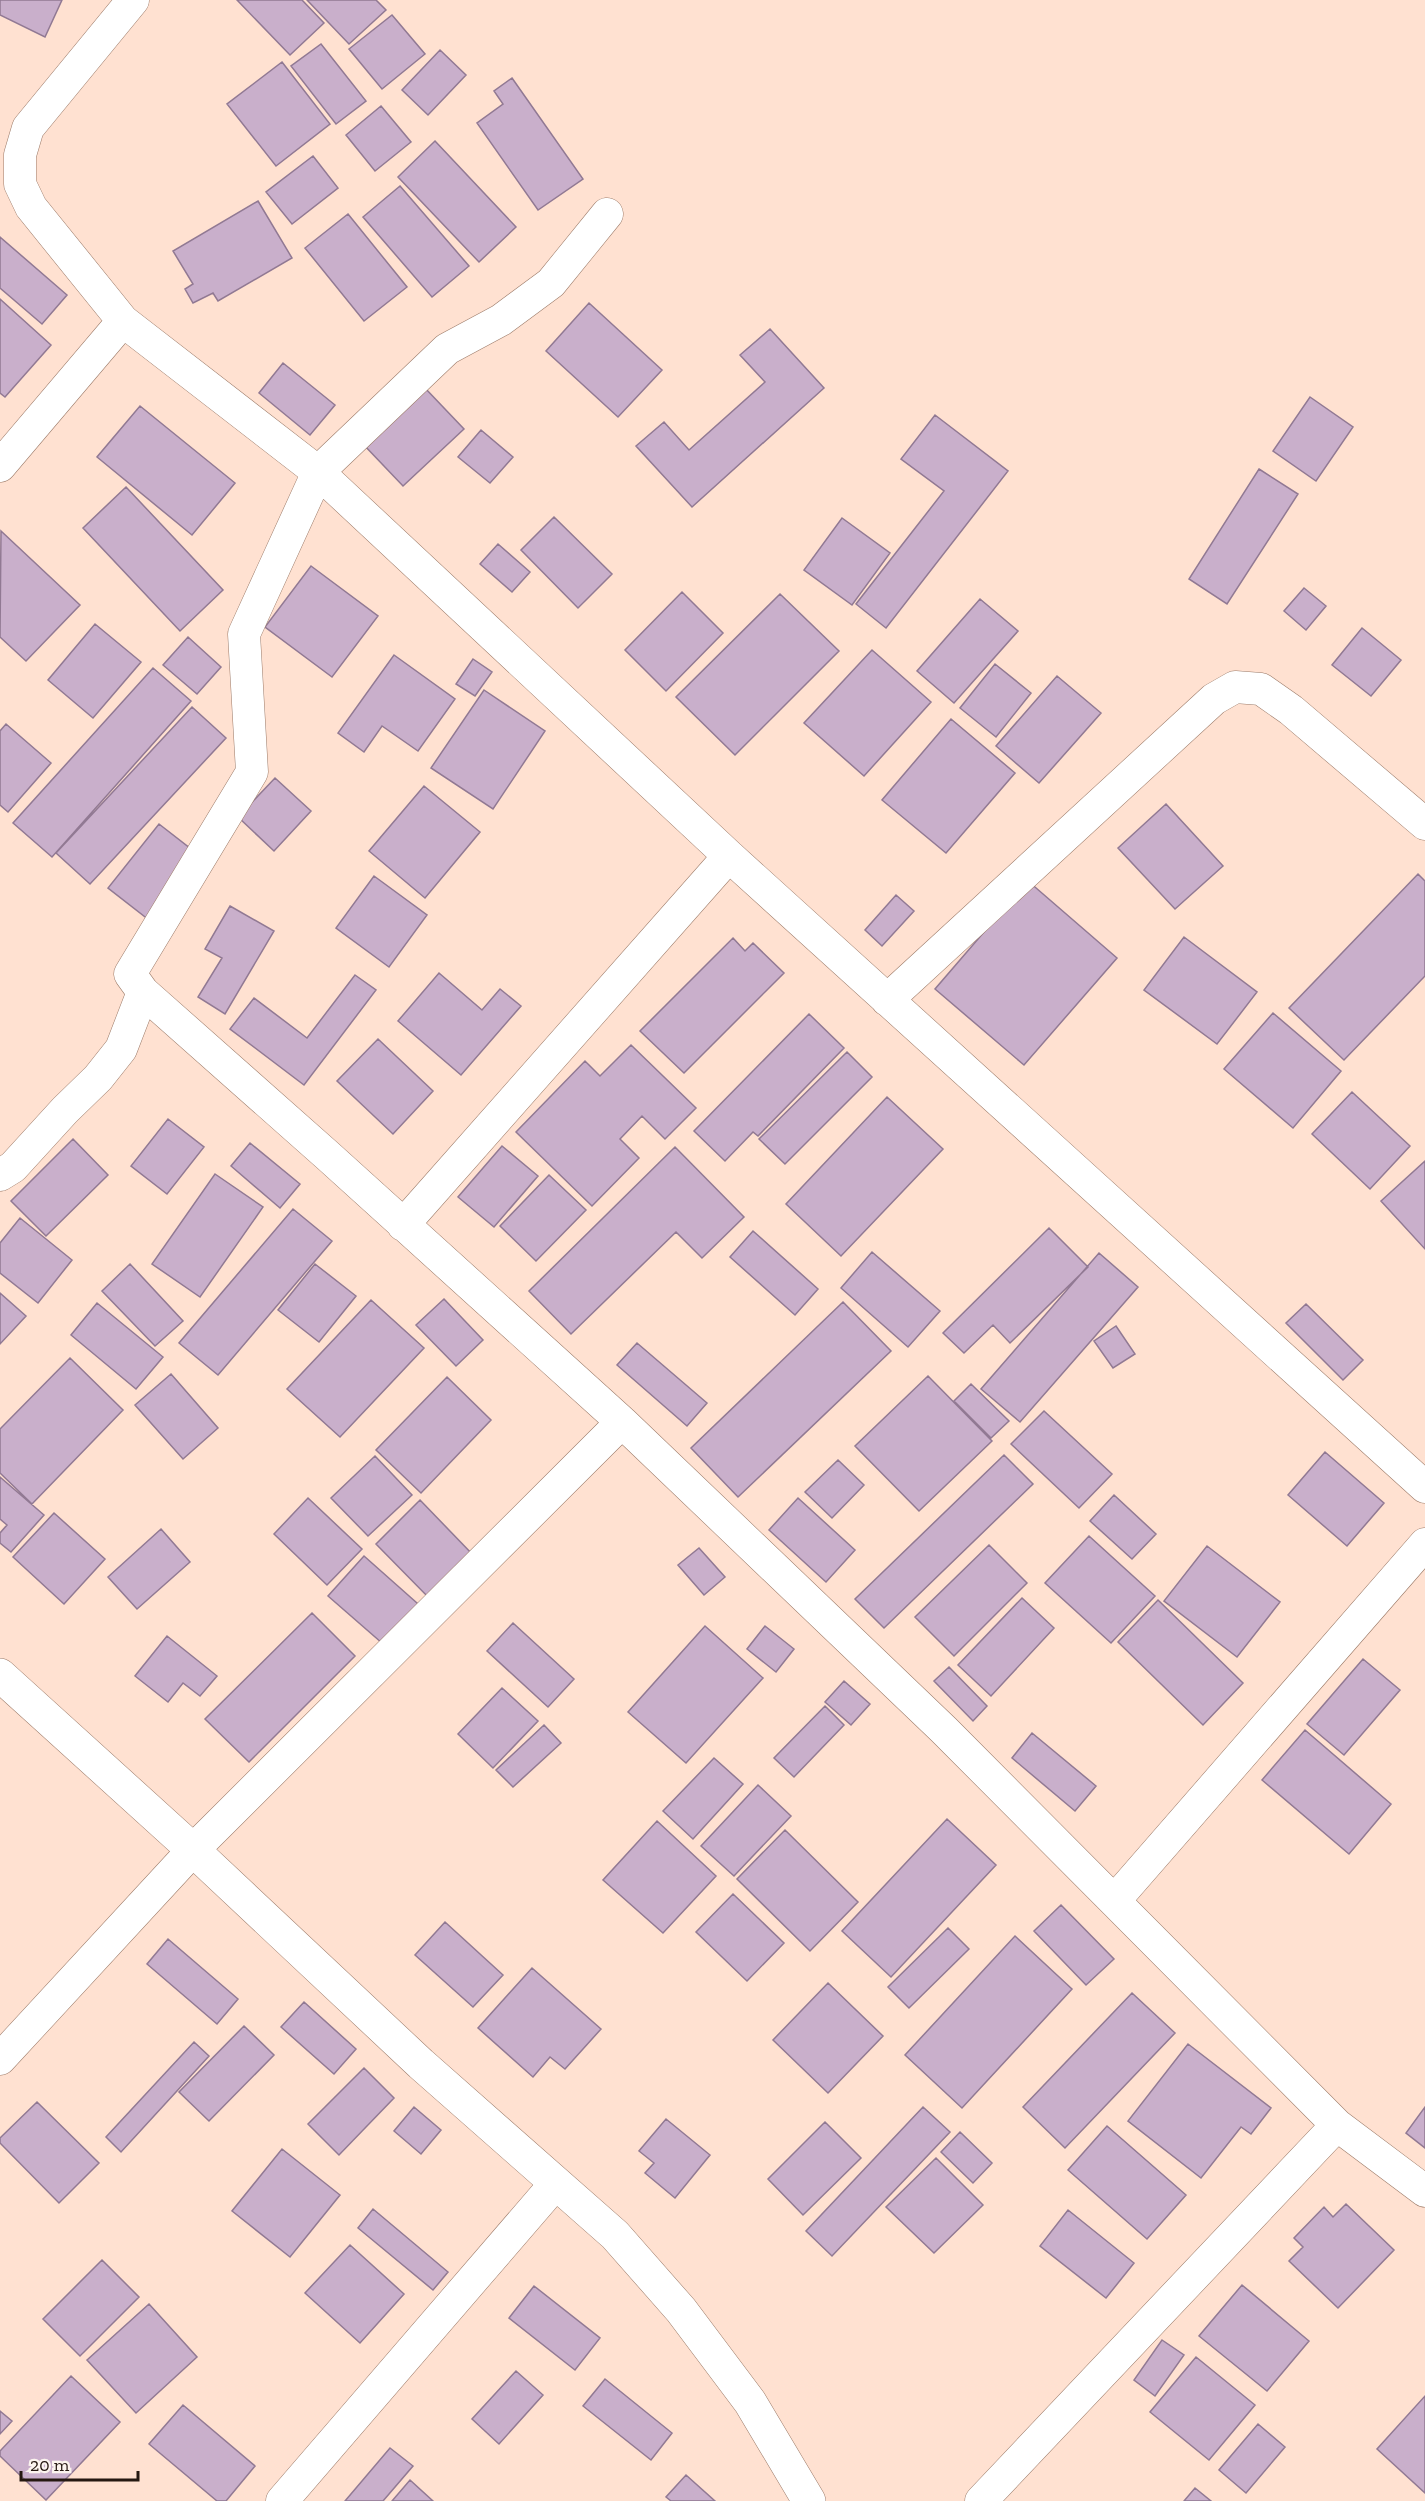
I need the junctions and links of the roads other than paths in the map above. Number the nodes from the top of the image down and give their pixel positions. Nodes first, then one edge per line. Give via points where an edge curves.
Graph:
1 (133, 0) edge
2 (607, 214) dead end
3 (123, 321) junction
4 (0, 466) edge
5 (318, 472) junction
6 (1425, 824) edge
7 (729, 856) junction
8 (143, 992) junction
9 (886, 1000) junction
10 (0, 1175) edge
11 (403, 1225) junction
12 (622, 1422) junction
13 (1425, 1487) edge
14 (1425, 1544) edge
15 (0, 1675) edge
16 (193, 1850) junction
17 (1115, 1900) junction
18 (0, 2059) edge
19 (1337, 2125) junction
20 (556, 2183) junction
21 (1425, 2191) edge
22 (282, 2501) edge
23 (809, 2501) edge
24 (981, 2501) edge

1 - 3 street via 28,128 20,155 20,183 31,207
2 - 5 street via 551,283 501,320 447,349
3 - 4 street
3 - 5 street
5 - 7 street
5 - 8 street via 244,634 252,772 130,974
6 - 9 street via 1292,710 1261,689 1235,687 1214,699
7 - 9 street
7 - 11 street
8 - 10 street via 121,1049 13,1167
8 - 11 street
9 - 13 street
11 - 12 street
12 - 16 street
12 - 17 street
14 - 17 street
15 - 16 street
16 - 18 street
16 - 20 street via 421,2064
17 - 19 street
19 - 21 street
19 - 24 street
20 - 22 street
20 - 23 street via 615,2235 681,2310 750,2402

